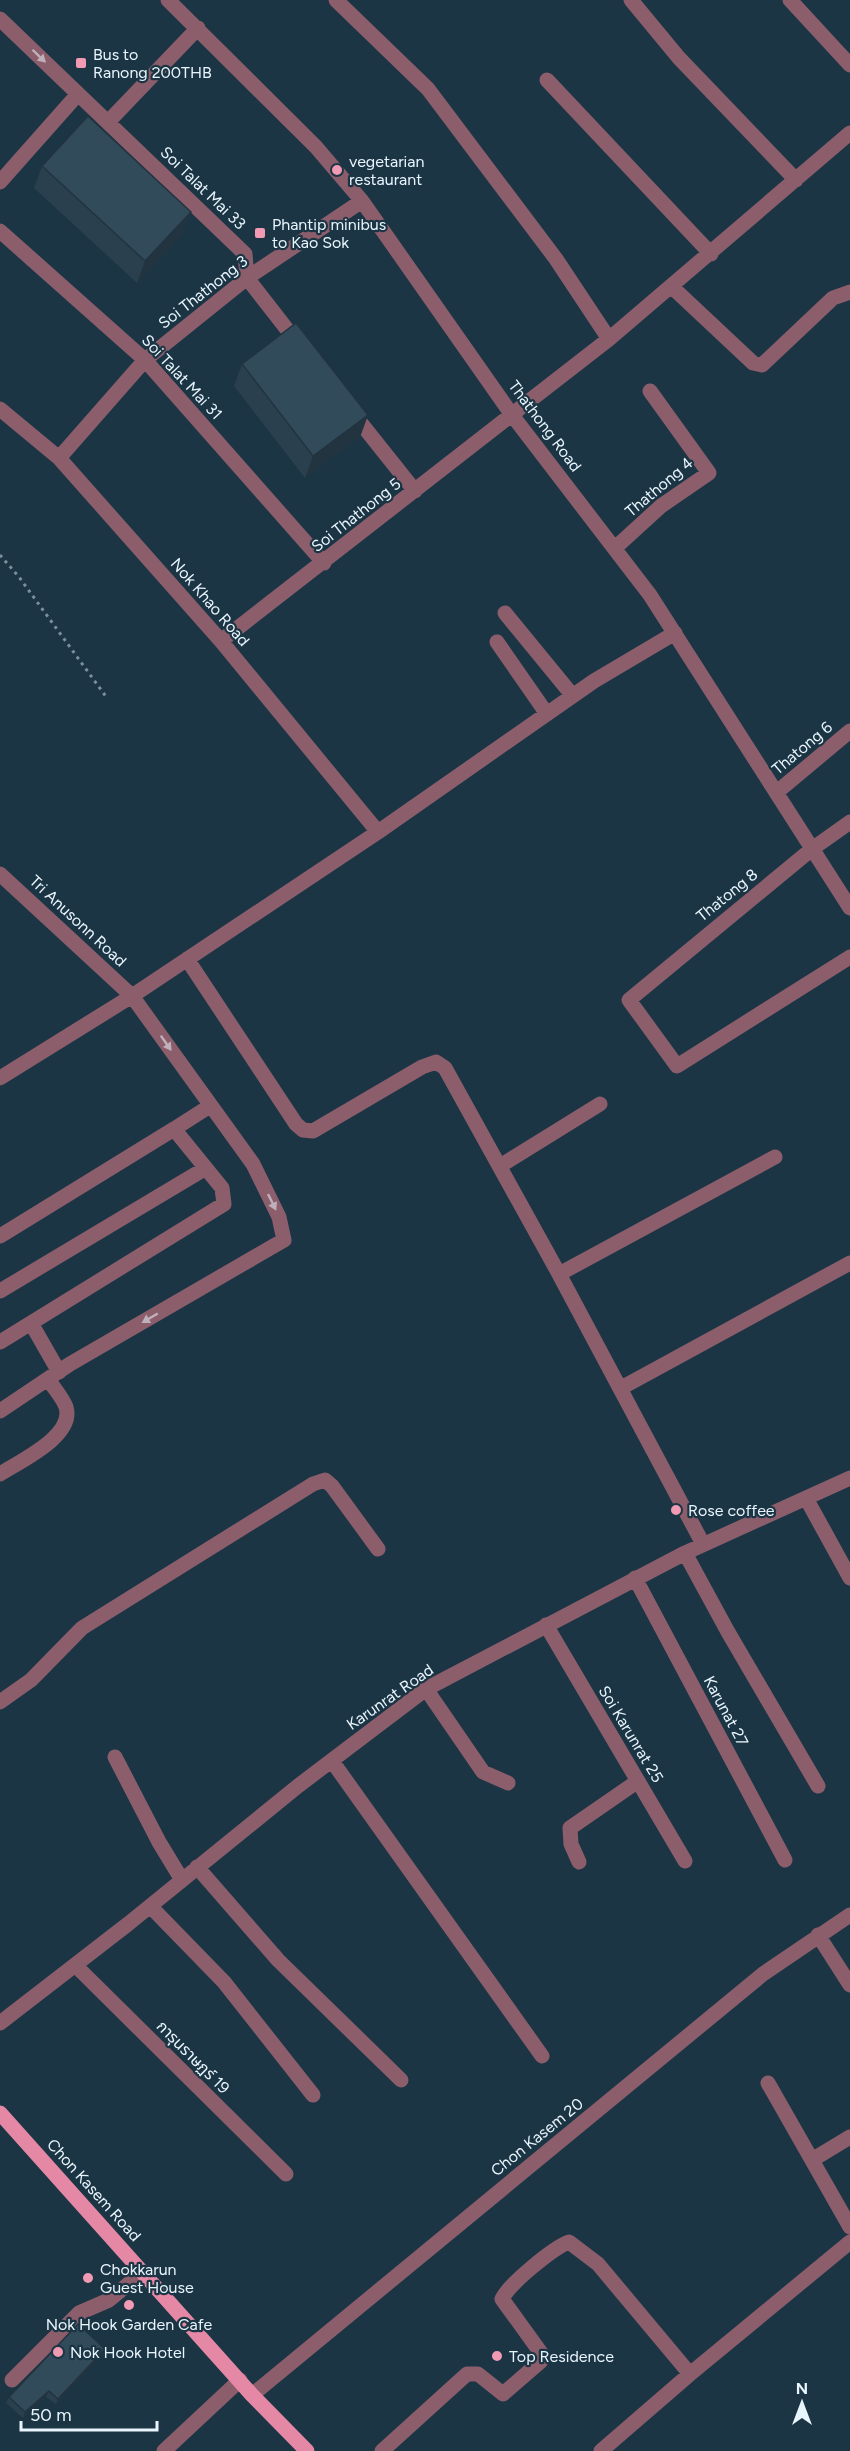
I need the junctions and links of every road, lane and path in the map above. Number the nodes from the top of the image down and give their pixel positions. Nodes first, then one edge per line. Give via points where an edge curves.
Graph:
1 (168, 0) edge
2 (336, 0) edge
3 (631, 0) edge
4 (790, 0) edge
5 (0, 19) edge
6 (198, 28) junction
7 (850, 65) edge
8 (548, 80) dead end
9 (78, 94) junction
10 (109, 121) junction
11 (850, 134) edge
12 (796, 180) junction
13 (0, 182) edge
14 (362, 201) junction
15 (0, 231) edge
16 (711, 254) junction
17 (247, 279) junction
18 (672, 287) junction
19 (850, 292) edge
20 (609, 339) junction
21 (145, 360) junction
22 (313, 362) edge
23 (650, 390) dead end
24 (342, 399) edge
25 (0, 409) edge
26 (512, 415) junction
27 (59, 458) junction
28 (415, 491) junction
29 (615, 548) junction
30 (0, 555) edge
31 (324, 563) junction
32 (505, 613) dead end
33 (675, 633) junction
34 (221, 641) junction
35 (498, 642) dead end
36 (573, 696) junction
37 (107, 698) dead end
38 (547, 714) junction
39 (850, 731) edge
40 (777, 792) junction
41 (850, 822) edge
42 (378, 832) junction
43 (812, 849) junction
44 (0, 874) edge
45 (850, 908) edge
46 (850, 957) edge
47 (187, 959) junction
48 (132, 996) junction
49 (0, 1078) edge
50 (600, 1104) dead end
51 (210, 1107) junction
52 (174, 1129) junction
53 (775, 1157) dead end
54 (500, 1166) junction
55 (206, 1168) junction
56 (0, 1236) edge
57 (850, 1263) edge
58 (559, 1274) junction
59 (0, 1291) edge
60 (31, 1323) junction
61 (0, 1342) edge
62 (53, 1375) junction
63 (621, 1388) junction
64 (0, 1411) edge
65 (0, 1473) edge
66 (850, 1478) edge
67 (806, 1498) junction
68 (703, 1544) junction
69 (378, 1549) dead end
70 (685, 1553) junction
71 (635, 1578) junction
72 (850, 1578) edge
73 (546, 1625) junction
74 (426, 1689) junction
75 (0, 1701) edge
76 (115, 1757) dead end
77 (332, 1761) junction
78 (638, 1781) junction
79 (508, 1783) dead end
80 (818, 1786) dead end
81 (785, 1860) dead end
82 (685, 1861) dead end
83 (579, 1863) dead end
84 (197, 1867) junction
85 (182, 1880) junction
86 (150, 1906) junction
87 (850, 1914) edge
88 (818, 1935) junction
89 (75, 1965) junction
90 (850, 1985) edge
91 (0, 2023) edge
92 (542, 2056) dead end
93 (400, 2080) dead end
94 (768, 2083) dead end
95 (314, 2095) dead end
96 (0, 2113) edge
97 (850, 2137) edge
98 (812, 2160) junction
99 (286, 2174) dead end
100 (850, 2227) edge
101 (850, 2242) edge
102 (143, 2272) junction
103 (690, 2374) junction
104 (12, 2380) dead end
105 (240, 2380) junction
106 (252, 2394) junction
107 (164, 2451) edge
108 (307, 2451) edge
109 (382, 2451) edge
110 (601, 2451) edge

1 - 6 street, Thathong Road
2 - 20 street via 428,89 556,259
3 - 12 street via 679,58
4 - 7 street
5 -> 9 street, Soi Talat Mai 33
6 - 10 street
6 - 14 street, Thathong Road via 316,147
8 - 16 street
9 - 10 street, Soi Talat Mai 33
9 - 13 street
10 - 17 street, Soi Talat Mai 33 via 245,254
11 - 12 street, Soi Thathong 5
12 - 16 street, Soi Thathong 5
14 - 17 street, Soi Thathong 3
14 - 26 street, Thathong Road
15 - 21 street, Soi Talat Mai 31
16 - 18 street, Soi Thathong 5
17 - 21 street, Soi Thathong 3
17 - 22 street, Soi Talat Mai 33
18 - 19 street via 753,363 762,365 834,298
18 - 20 street, Soi Thathong 5
20 - 26 street, Soi Thathong 5
21 - 27 street, Soi Thathong 3
21 - 31 street, Soi Talat Mai 31
23 - 29 street, Thathong 4 via 709,473 662,506
24 - 28 street
25 - 27 street, Nok Khao Road
26 - 28 street, Soi Thathong 5
26 - 29 street, Thathong Road
27 - 34 street, Nok Khao Road
28 - 31 street, Soi Thathong 5
29 - 33 street, Thathong Road
30 - 37 path
31 - 34 street, Soi Thathong 5
32 - 36 street
33 - 36 street
33 - 40 street, Thathong Road
34 - 42 street, Nok Khao Road
35 - 38 street
36 - 38 street
38 - 42 street
39 - 40 street, Thatong 6
40 - 43 street, Thathong Road
41 - 43 street, Thatong 8
42 - 47 street
43 - 45 street, Thathong Road
43 - 46 street, Thatong 8 via 629,1000 677,1066
44 - 48 street, Tri Anusonn Road
47 - 48 street
47 - 54 street via 303,1130 314,1131 436,1062 445,1068
48 - 49 street
48 -> 51 street, Tri Anusonn Road
50 - 54 street
51 - 52 street
51 -> 62 street, Tri Anusonn Road via 253,1164 279,1217 284,1240
52 - 55 street
52 - 56 street
53 - 58 street
54 - 58 street
55 - 59 street
55 - 60 street via 222,1188 224,1204
57 - 63 street
58 - 63 street
60 - 61 street
60 - 62 street
62 - 64 street
62 - 65 street via 67,1420 58,1436
63 - 68 street
66 - 67 street, Karunrat Road
67 - 68 street, Karunrat Road
67 - 72 street
68 - 70 street, Karunrat Road
69 - 75 street via 332,1486 325,1480 314,1484 82,1628 31,1680
70 - 71 street, Karunrat Road
70 - 80 street
71 - 73 street, Karunrat Road
71 - 81 street, Karunat 27
73 - 74 street, Karunrat Road
73 - 78 street, Soi Karunrat 25
74 - 77 street, Karunrat Road
74 - 79 street via 483,1772
76 - 85 street
77 - 84 street, Karunrat Road
77 - 92 street
78 - 82 street, Soi Karunrat 25
78 - 83 street via 570,1828 571,1844
84 - 85 street, Karunrat Road
84 - 93 street via 278,1960
85 - 86 street, Karunrat Road
86 - 89 street, Karunrat Road
86 - 95 street via 224,1982
87 - 88 street, Chon Kasem 20
88 - 90 street
88 - 106 street, Chon Kasem 20 via 763,1974
89 - 91 street, Karunrat Road
89 - 99 street, การุนราษฏร์ 19
94 - 98 street
96 - 102 main road, Chon Kasem Road
97 - 98 street
98 - 100 street
101 - 103 street
102 - 104 street via 109,2300 79,2313
102 - 105 main road, Chon Kasem Road
103 - 109 street via 598,2264 569,2242 515,2284 502,2299 541,2353 541,2361 502,2394 478,2374 467,2374
103 - 110 street
105 - 106 main road, Chon Kasem Road
105 - 107 street
106 - 108 main road, Chon Kasem Road

